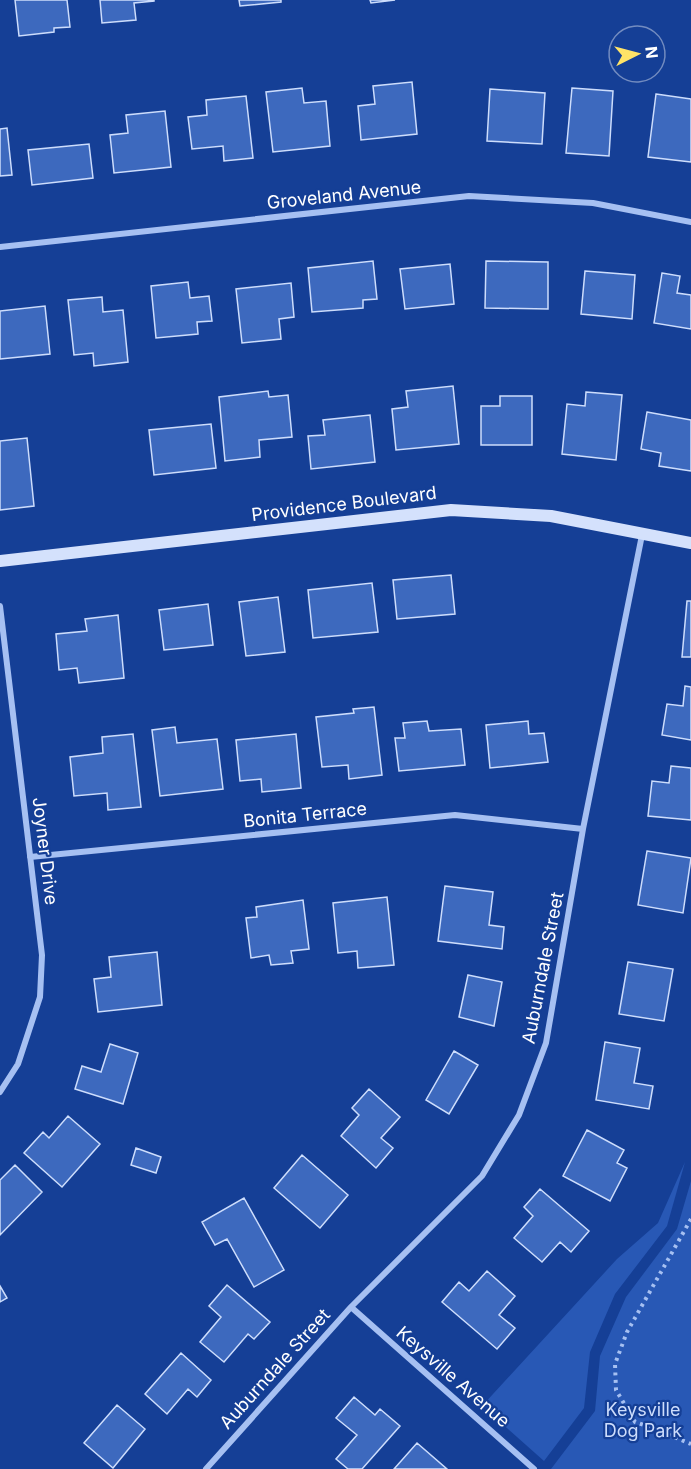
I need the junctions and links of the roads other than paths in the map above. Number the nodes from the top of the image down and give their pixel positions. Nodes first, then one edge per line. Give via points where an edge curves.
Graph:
1 (691, 222) edge
2 (0, 248) edge
3 (642, 535) junction
4 (691, 543) edge
5 (0, 561) edge
6 (0, 606) edge
7 (583, 829) junction
8 (30, 857) junction
9 (0, 1092) edge
10 (351, 1306) junction
11 (206, 1469) edge
12 (534, 1469) edge

1 - 2 street, Groveland Avenue via 592,203 469,196
3 - 4 main road, Providence Boulevard
3 - 5 main road, Providence Boulevard via 551,516 451,510
3 - 7 street, Auburndale Street
6 - 8 street, Joyner Drive
7 - 8 street, Bonita Terrace via 455,815
7 - 10 street, Auburndale Street via 546,1043 519,1115 482,1176
8 - 9 street, Joyner Drive via 42,955 40,997 18,1064
10 - 11 street, Auburndale Street
10 - 12 street, Keysville Avenue

